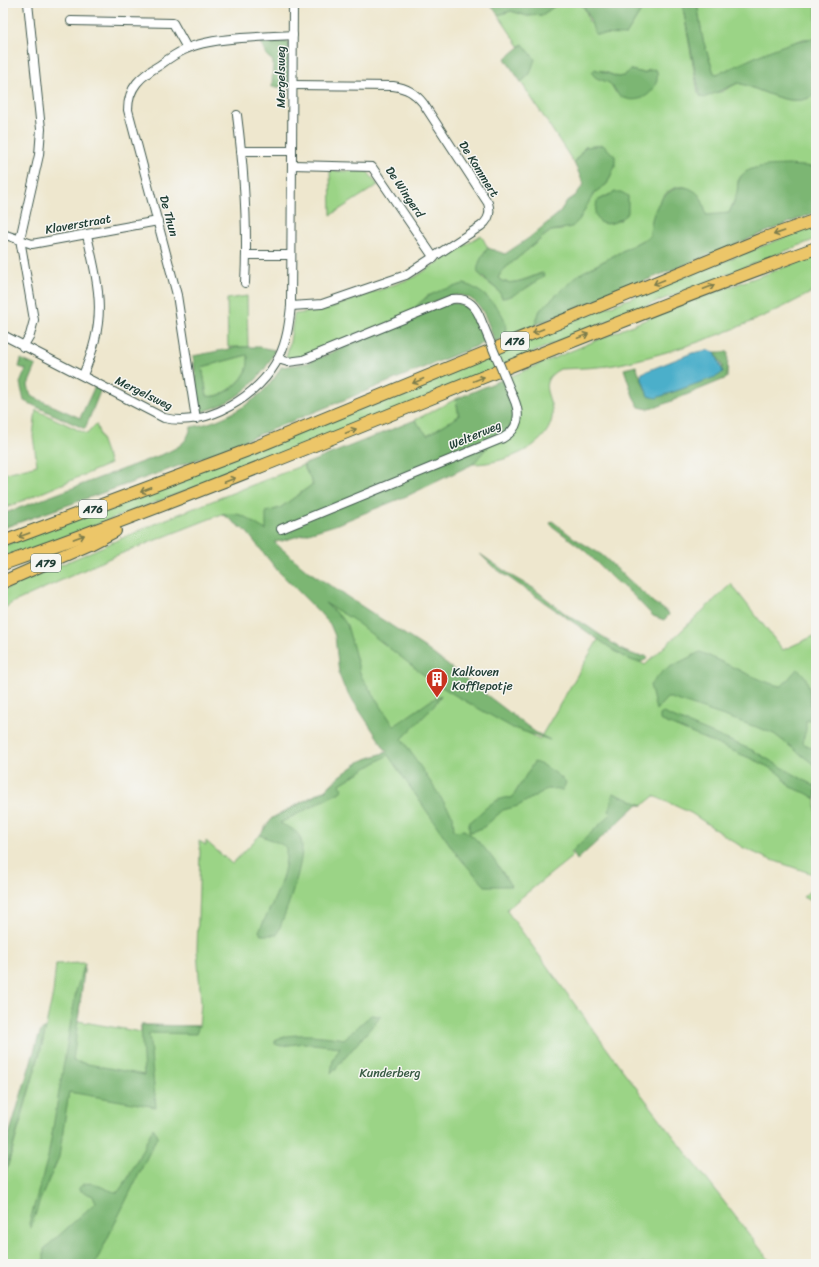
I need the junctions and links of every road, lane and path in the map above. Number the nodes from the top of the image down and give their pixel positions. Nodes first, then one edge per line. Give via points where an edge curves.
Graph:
1 (28, 3) edge
2 (293, 3) edge
3 (72, 21) dead end
4 (293, 34) junction
5 (187, 48) junction
6 (293, 85) junction
7 (237, 115) dead end
8 (241, 151) junction
9 (292, 151) junction
10 (292, 165) junction
11 (816, 220) edge
12 (158, 221) junction
13 (3, 234) edge
14 (87, 235) junction
15 (20, 239) junction
16 (816, 248) edge
17 (246, 254) junction
18 (291, 254) junction
19 (434, 258) junction
20 (245, 283) dead end
21 (291, 306) junction
22 (3, 335) edge
23 (23, 347) junction
24 (278, 359) junction
25 (82, 375) junction
26 (196, 419) junction
27 (154, 509) junction
28 (281, 529) dead end
29 (3, 542) edge
30 (3, 564) edge
31 (3, 582) edge

1 - 15 street via 41,129 39,155
2 - 4 street, Mergelsweg
3 - 5 street via 173,23
4 - 5 street, De Thun via 208,42
4 - 6 street, Mergelsweg
5 - 12 street, De Thun via 145,73 136,83 129,99 128,110
6 - 9 street, Mergelsweg
6 - 19 street, De Kommert via 393,86 416,95 489,206 488,218 484,224
7 - 8 street
8 - 9 street
8 - 17 street
9 - 10 street, Mergelsweg
10 - 18 street, Mergelsweg
10 - 19 street, De Wingerd via 372,166
11 -> 29 highway, A76 via 762,239 251,449
12 - 14 street, Klaverstraat
12 - 26 street, De Thun via 177,295
13 - 15 street, Klaverstraat
14 - 15 street, Klaverstraat via 32,244
14 - 25 street via 97,282 99,312 93,352
15 - 23 street via 34,320
27 -> 16 highway, A76 via 292,456 633,316
17 - 18 street
17 - 20 street
18 - 21 street, Mergelsweg
19 - 21 street, De Kommert via 406,275 322,304
21 - 24 street, Mergelsweg via 286,339
22 - 23 street, Mergelsweg
23 - 25 street, Mergelsweg
24 - 26 street, Mergelsweg via 263,380 243,397 221,410
24 - 28 street, Welterweg, bridge via 288,362 303,360 452,299 462,299 468,301 476,310 518,411 518,421 513,431 503,438
25 - 26 street, Mergelsweg via 164,418 175,421
30 -> 27 highway, A76
27 - 31 highway, A79 via 90,544

